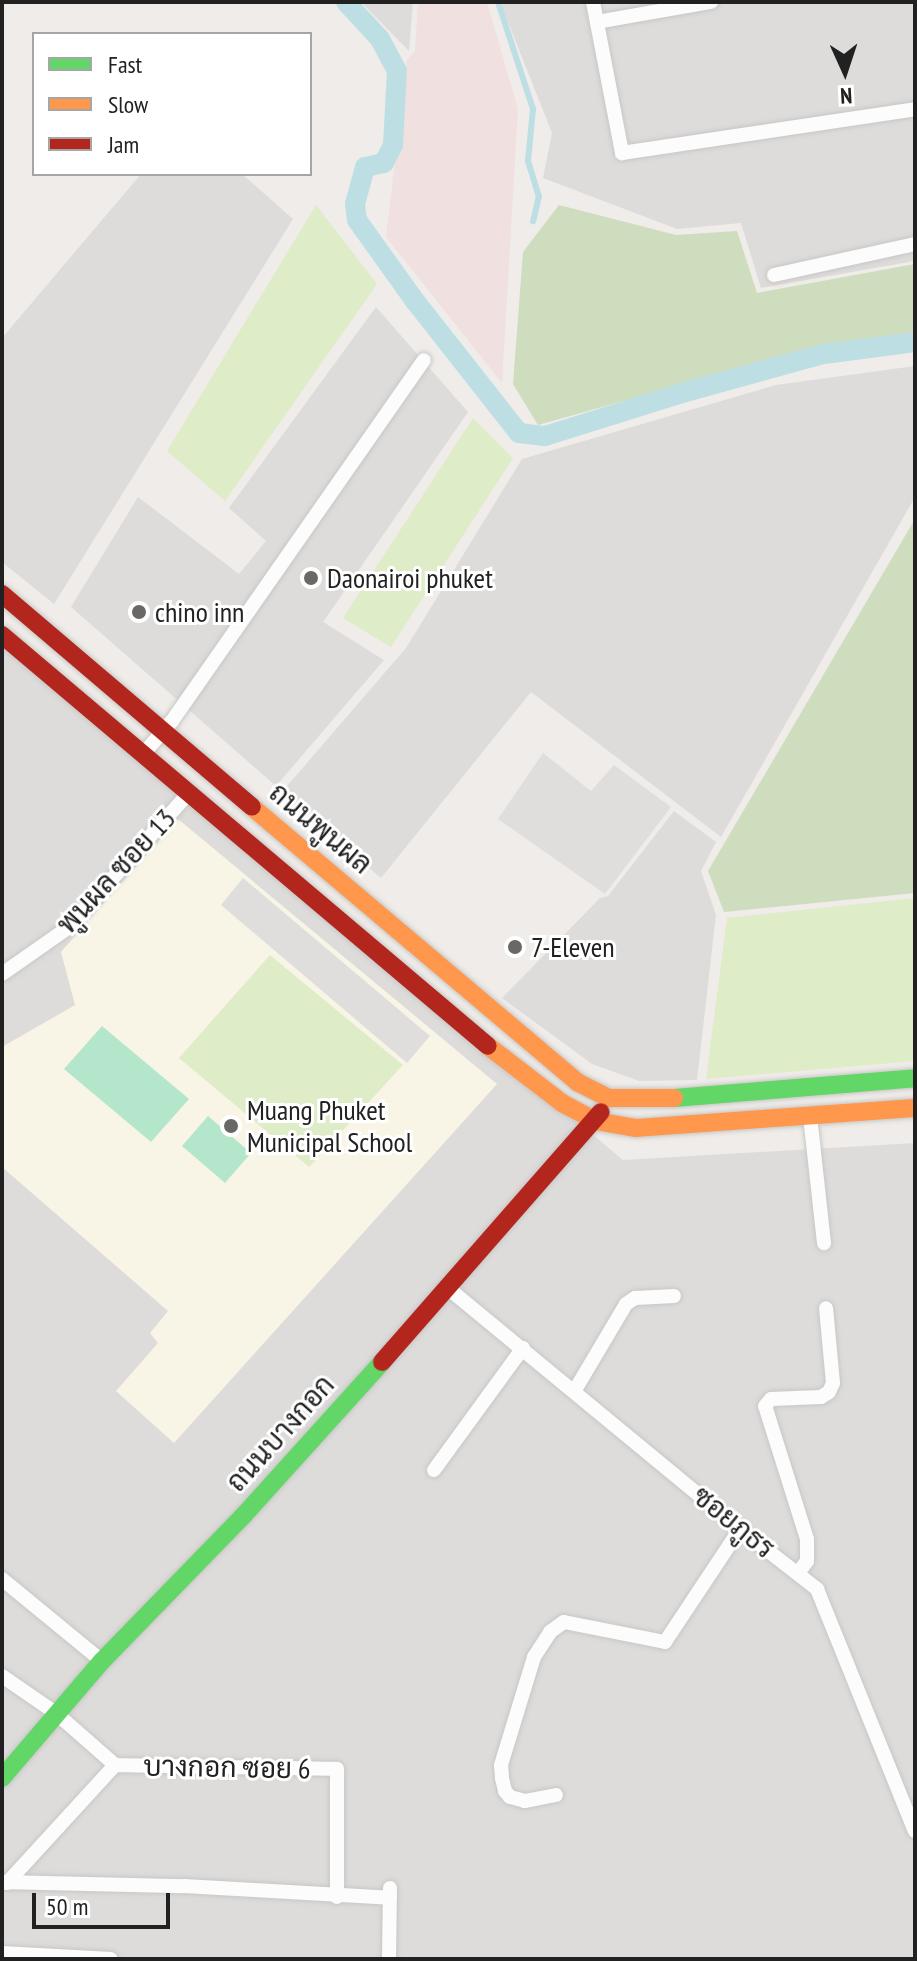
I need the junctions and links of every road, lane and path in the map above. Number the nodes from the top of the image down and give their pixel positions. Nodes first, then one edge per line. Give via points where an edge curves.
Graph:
1 (593, 2) edge
2 (711, 2) edge
3 (597, 22) junction
4 (915, 109) edge
5 (915, 244) edge
6 (774, 275) dead end
7 (424, 360) dead end
8 (2, 594) edge
9 (2, 636) edge
10 (162, 730) junction
11 (143, 754) junction
12 (189, 793) junction
13 (2, 974) edge
14 (915, 1078) edge
15 (608, 1098) junction
16 (915, 1108) edge
17 (810, 1116) junction
18 (596, 1121) junction
19 (824, 1243) dead end
20 (449, 1289) junction
21 (674, 1296) dead end
22 (826, 1308) dead end
23 (523, 1348) junction
24 (575, 1390) junction
25 (434, 1470) dead end
26 (740, 1529) junction
27 (798, 1573) junction
28 (2, 1579) edge
29 (102, 1661) junction
30 (2, 1676) edge
31 (57, 1714) junction
32 (115, 1765) junction
33 (2, 1778) edge
34 (556, 1795) dead end
35 (915, 1831) edge
36 (4, 1882) edge
37 (337, 1897) junction
38 (2, 1953) edge
39 (111, 1959) edge
40 (389, 1959) edge

1 - 3 street
2 - 3 street
3 - 4 street via 622,153
5 - 6 street
7 - 10 street
8 - 10 main road, ถนนพูนผล
9 - 11 main road, ถนนพูนผล
10 - 11 street
10 - 15 main road, ถนนพูนผล via 564,1071
11 - 12 main road, ถนนพูนผล
12 - 13 street, พูนผล ซอย 13 via 69,927
12 - 18 main road, ถนนพูนผล via 519,1072
14 - 15 main road via 643,1101
15 - 18 main road, ถนนบางกอก
16 - 17 main road
17 - 18 main road via 636,1128
17 - 19 street
18 - 20 main road, ถนนบางกอก
20 - 23 street, ซอยภูธร
20 - 29 main road, ถนนบางกอก via 243,1516
21 - 24 street via 635,1298 626,1304
22 - 27 street via 833,1383 829,1392 821,1397 771,1399 765,1406 807,1539 807,1561
23 - 24 street, ซอยภูธร
23 - 25 street
24 - 26 street, ซอยภูธร
26 - 27 street, ซอยภูธร
26 - 34 street via 665,1642 564,1622 550,1632 534,1657 501,1765 510,1797 525,1801
27 - 35 street, ซอยภูธร via 817,1589
28 - 29 street
29 - 31 main road, ถนนบางกอก
30 - 31 street, บางกอก ซอย 6
31 - 32 street, บางกอก ซอย 6
31 - 33 main road, ถนนบางกอก
32 - 36 street
32 - 37 street, บางกอก ซอย 6 via 337,1769
36 - 37 street via 184,1886
37 - 40 street via 390,1893
38 - 39 street

